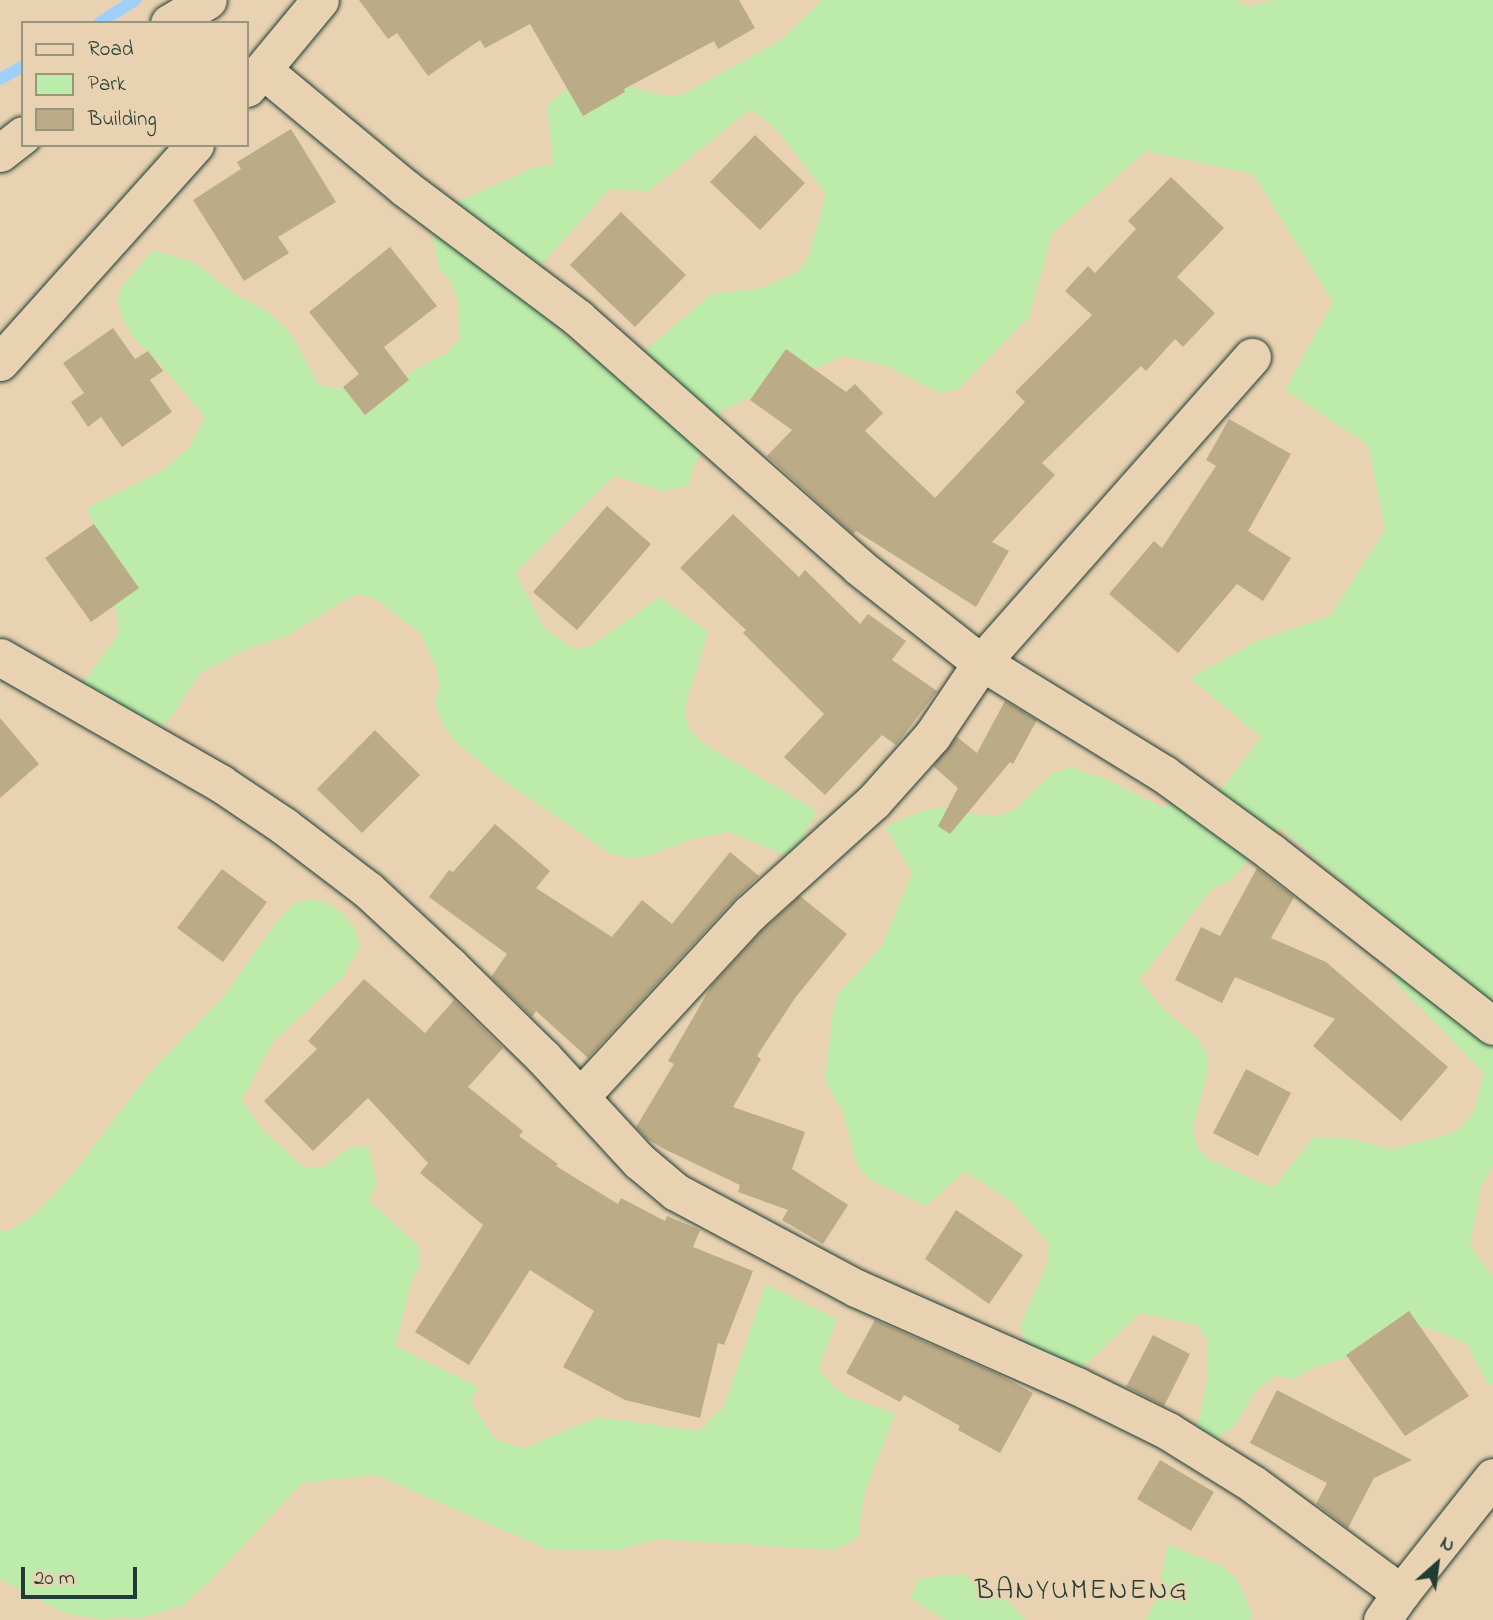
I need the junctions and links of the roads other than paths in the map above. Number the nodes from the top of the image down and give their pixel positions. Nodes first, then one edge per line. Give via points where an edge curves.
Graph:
1 (208, 0) edge
2 (320, 0) edge
3 (172, 21) edge
4 (255, 79) edge
5 (21, 137) edge
6 (193, 147) edge
7 (0, 153) edge
8 (1252, 357) dead end
9 (0, 362) edge
10 (0, 657) edge
11 (981, 663) junction
12 (1493, 1026) edge
13 (582, 1096) junction
14 (1493, 1477) edge
15 (1392, 1606) edge

1 - 3 street
2 - 4 street
4 - 11 street via 578,318 859,567
5 - 7 street
6 - 9 street
8 - 11 street
10 - 13 street via 188,764 284,826 368,890
11 - 12 street via 1164,774
11 - 13 street via 932,736 881,792 750,913
13 - 15 street via 639,1161 676,1192 856,1288 1168,1431 1253,1484
14 - 15 street

